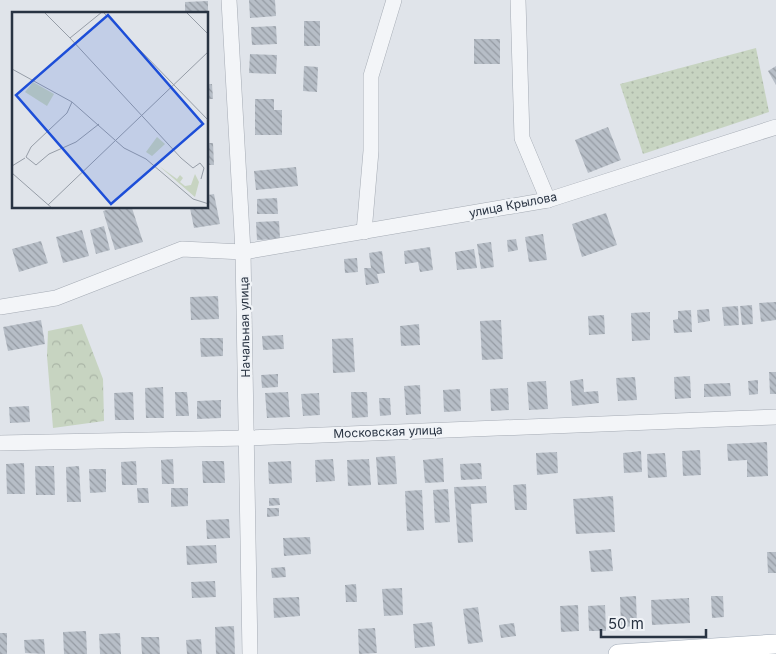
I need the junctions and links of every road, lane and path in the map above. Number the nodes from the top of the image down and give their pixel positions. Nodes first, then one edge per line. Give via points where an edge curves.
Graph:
1 (230, 0) edge
2 (394, 0) edge
3 (518, 0) edge
4 (776, 127) edge
5 (548, 200) junction
6 (364, 232) junction
7 (243, 252) junction
8 (0, 307) edge
9 (776, 417) edge
10 (247, 438) junction
11 (0, 443) edge
12 (776, 644) edge
13 (250, 654) edge
14 (618, 654) edge

1 - 7 street, Начальная улица
2 - 6 street via 371,76 372,151
3 - 5 street via 522,138
4 - 5 street, улица Крылова
5 - 6 street, улица Крылова
6 - 7 street, улица Крылова
7 - 8 street, улица Крылова via 182,249 56,298
7 - 10 street, Начальная улица
9 - 10 street, Московская улица
10 - 11 street, Московская улица
10 - 13 street, Начальная улица
12 - 14 main road

